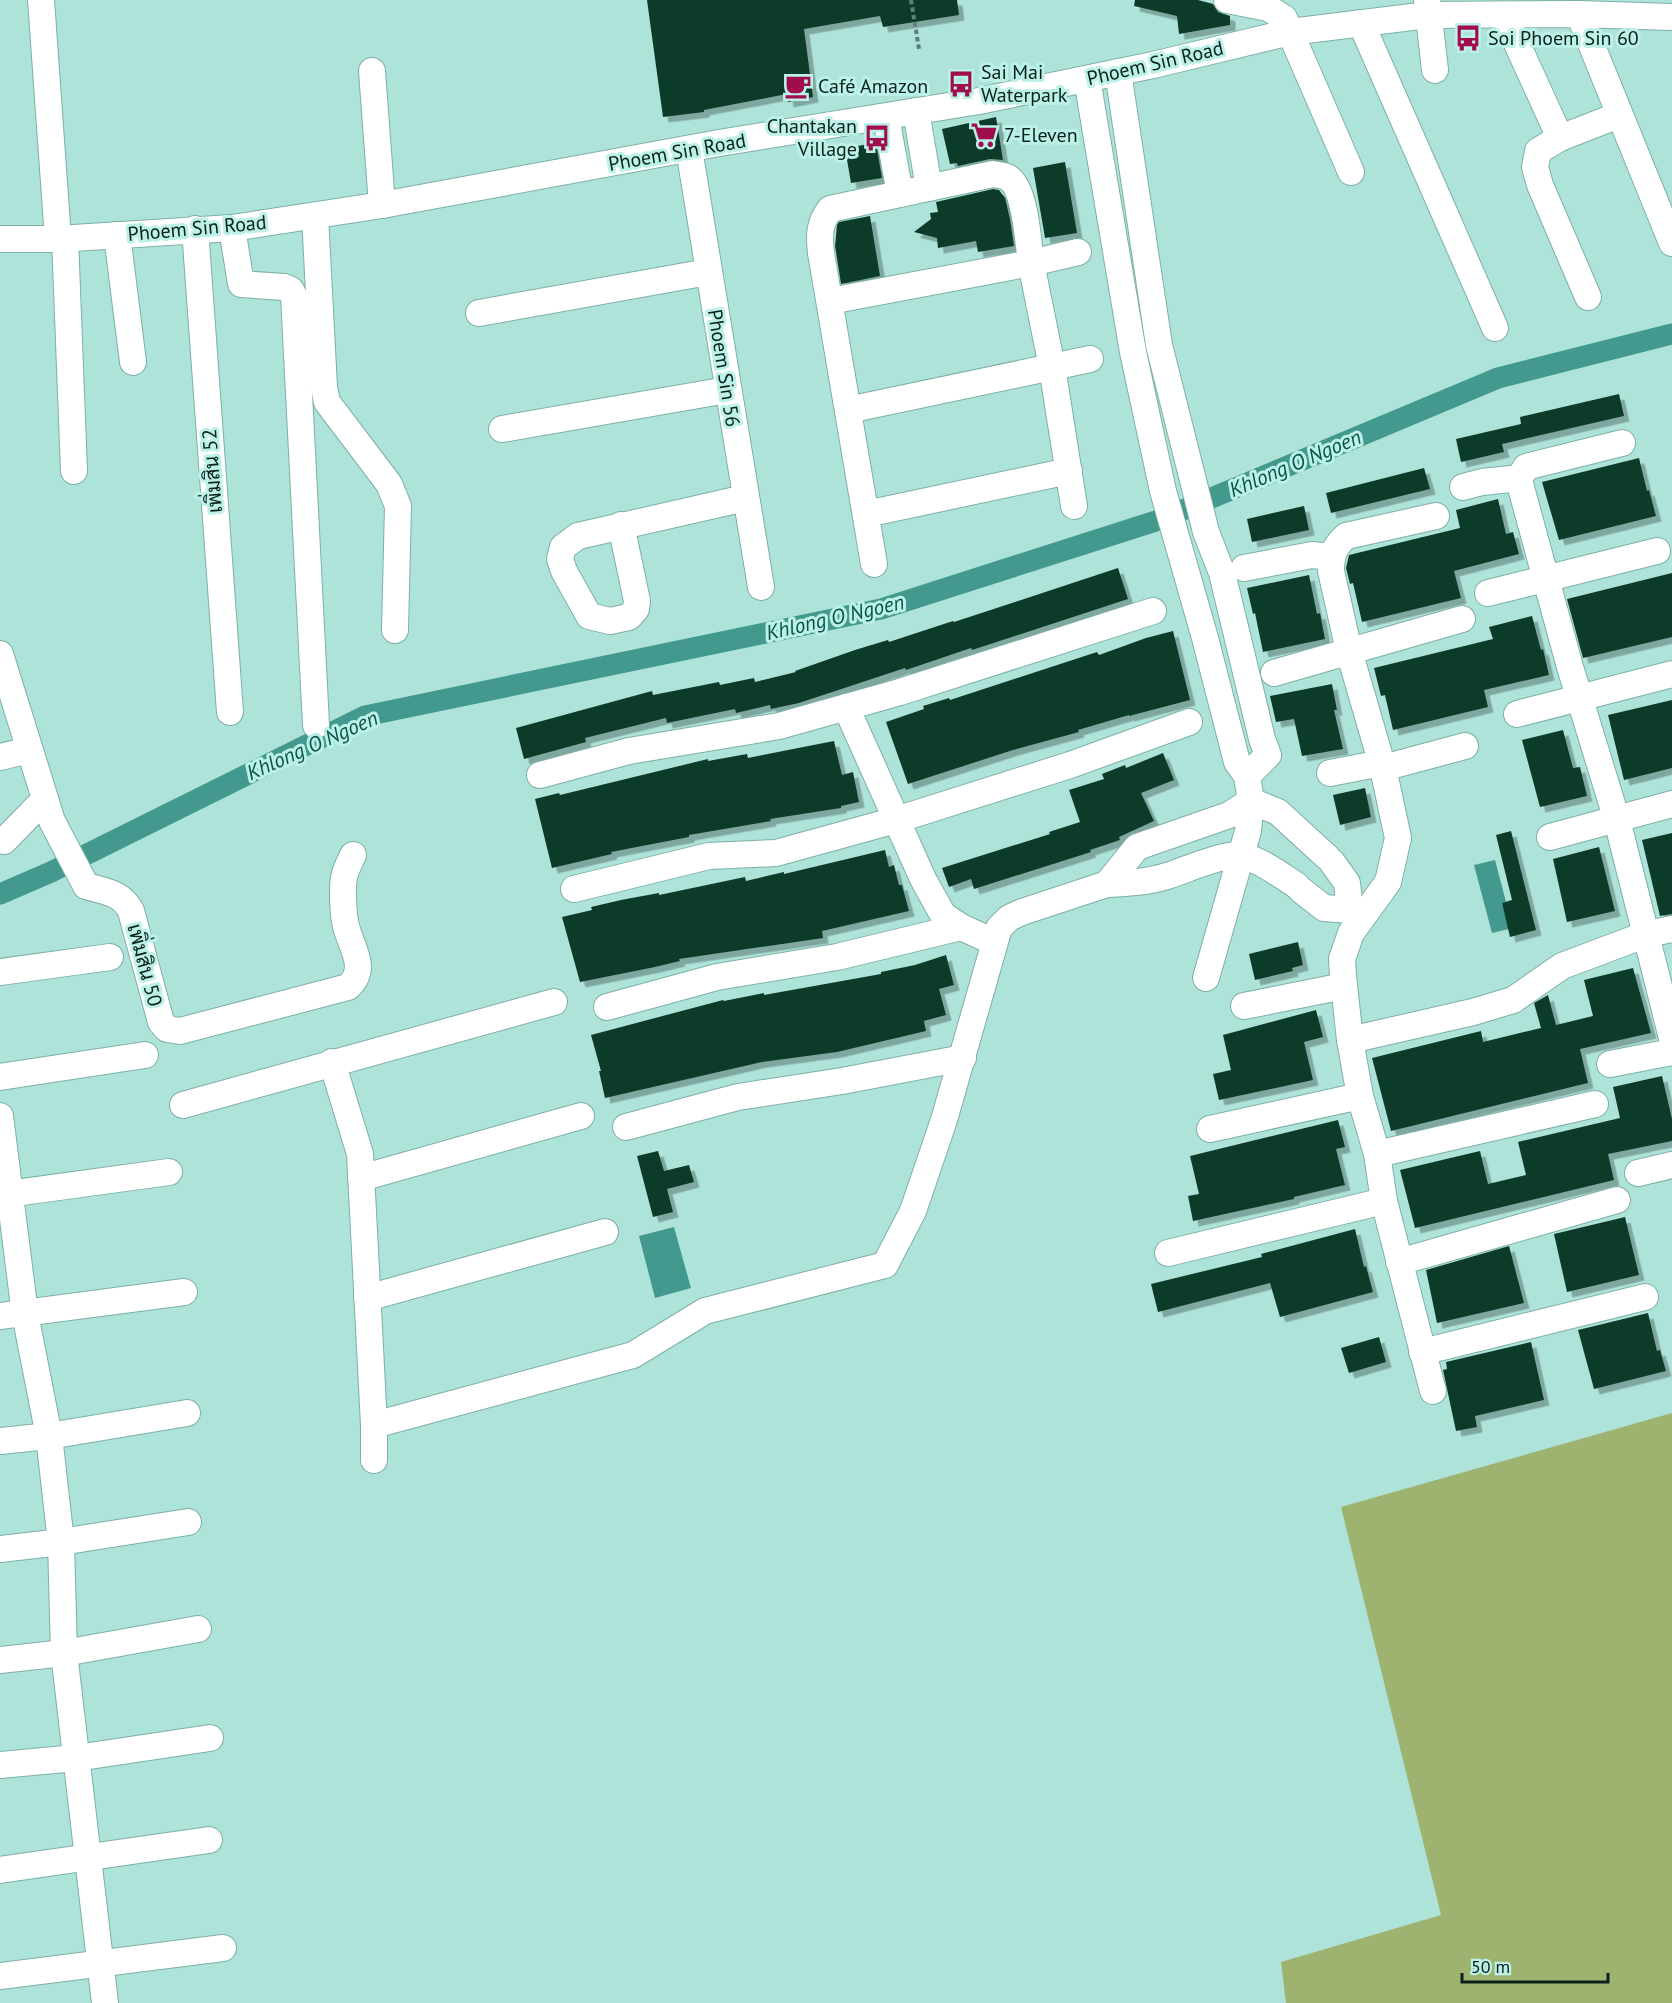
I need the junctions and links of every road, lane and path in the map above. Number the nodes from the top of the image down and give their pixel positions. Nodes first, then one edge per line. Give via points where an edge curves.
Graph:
1 (40, 0) edge
2 (911, 0) edge
3 (1227, 0) edge
4 (1530, 7) edge
5 (1427, 8) edge
6 (1280, 14) edge
7 (1579, 14) junction
8 (1504, 15) junction
9 (1672, 17) edge
10 (1361, 23) junction
11 (919, 49) dead end
12 (1435, 70) dead end
13 (372, 71) dead end
14 (1118, 72) junction
15 (1087, 80) junction
16 (916, 111) junction
17 (1619, 115) junction
18 (886, 117) junction
19 (1560, 138) junction
20 (689, 149) junction
21 (1351, 172) dead end
22 (929, 188) junction
23 (900, 194) junction
24 (382, 205) junction
25 (315, 216) junction
26 (232, 228) junction
27 (195, 229) junction
28 (117, 235) junction
29 (0, 239) edge
30 (62, 239) junction
31 (1672, 243) edge
32 (1078, 252) dead end
33 (1031, 263) junction
34 (708, 272) junction
35 (1588, 297) dead end
36 (830, 301) junction
37 (478, 314) dead end
38 (1495, 328) dead end
39 (1090, 359) dead end
40 (133, 362) dead end
41 (1052, 367) junction
42 (727, 390) junction
43 (848, 410) junction
44 (502, 429) dead end
45 (1622, 442) dead end
46 (74, 471) dead end
47 (1068, 471) junction
48 (1517, 482) junction
49 (1463, 487) dead end
50 (746, 498) junction
51 (1074, 506) dead end
52 (866, 514) junction
53 (1436, 516) dead end
54 (621, 525) dead end
55 (1657, 551) dead end
56 (1331, 558) junction
57 (874, 564) dead end
58 (1244, 568) dead end
59 (1547, 579) junction
60 (760, 587) dead end
61 (1488, 593) dead end
62 (1153, 611) dead end
63 (1461, 620) dead end
64 (395, 630) dead end
65 (1349, 651) junction
66 (0, 654) edge
67 (1274, 673) dead end
68 (1672, 674) edge
69 (1580, 699) junction
70 (846, 707) junction
71 (230, 712) dead end
72 (1517, 714) dead end
73 (1189, 722) dead end
74 (316, 725) dead end
75 (1465, 746) dead end
76 (29, 750) junction
77 (0, 757) edge
78 (1383, 766) junction
79 (1330, 773) dead end
80 (540, 775) dead end
81 (1247, 776) junction
82 (1251, 801) junction
83 (1672, 804) edge
84 (48, 811) junction
85 (896, 820) junction
86 (1617, 820) junction
87 (1550, 837) dead end
88 (4, 841) dead end
89 (353, 855) dead end
90 (1241, 855) junction
91 (1107, 884) junction
92 (574, 889) dead end
93 (1356, 914) junction
94 (961, 927) junction
95 (1672, 929) edge
96 (1647, 934) junction
97 (994, 942) junction
98 (110, 957) dead end
99 (0, 972) edge
100 (1206, 978) dead end
101 (1344, 986) junction
102 (554, 1002) dead end
103 (1244, 1006) dead end
104 (606, 1007) dead end
105 (1672, 1038) edge
106 (1350, 1040) junction
107 (1672, 1052) edge
108 (146, 1055) dead end
109 (963, 1058) junction
110 (332, 1062) junction
111 (1610, 1064) dead end
112 (0, 1077) edge
113 (1360, 1096) junction
114 (1595, 1104) dead end
115 (183, 1105) dead end
116 (0, 1116) edge
117 (581, 1116) dead end
118 (626, 1127) dead end
119 (1210, 1129) dead end
120 (1377, 1154) junction
121 (1672, 1165) edge
122 (169, 1172) dead end
123 (1638, 1173) dead end
124 (361, 1178) junction
125 (5, 1194) edge
126 (1617, 1200) dead end
127 (1384, 1201) junction
128 (605, 1232) dead end
129 (1168, 1253) dead end
130 (1399, 1262) junction
131 (184, 1292) dead end
132 (1645, 1297) dead end
133 (367, 1298) junction
134 (13, 1315) edge
135 (1422, 1352) junction
136 (1433, 1391) dead end
137 (188, 1413) dead end
138 (374, 1425) junction
139 (49, 1436) junction
140 (0, 1441) edge
141 (374, 1460) dead end
142 (188, 1522) dead end
143 (61, 1542) junction
144 (0, 1549) edge
145 (198, 1629) dead end
146 (64, 1653) junction
147 (0, 1660) edge
148 (210, 1738) dead end
149 (76, 1758) junction
150 (0, 1765) edge
151 (209, 1840) dead end
152 (87, 1858) junction
153 (0, 1870) edge
154 (223, 1948) dead end
155 (102, 1964) junction
156 (0, 1976) edge
157 (105, 2003) edge

1 - 30 street
2 - 11 path
3 - 6 street
4 - 7 street, Phoem Sin Road
4 - 8 street, Phoem Sin Road
5 - 8 street, Phoem Sin Road
5 - 10 street, Phoem Sin Road
5 - 12 street
6 - 10 street, Phoem Sin Road
6 - 14 street, Phoem Sin Road
6 - 21 street
7 - 9 street, Phoem Sin Road
7 - 17 street
8 - 19 street
10 - 38 street
13 - 24 street
14 - 15 street, Phoem Sin Road
14 - 81 street via 1160,345 1206,532 1222,573 1268,755
15 - 16 street, Phoem Sin Road
15 - 81 street via 1133,352 1163,491 1237,762
16 - 18 street, Phoem Sin Road
16 - 22 street
17 - 19 street
17 - 31 street
18 - 20 street, Phoem Sin Road
18 - 23 street
19 - 35 street via 1538,151 1535,167
20 - 24 street, Phoem Sin Road
20 - 34 street, Phoem Sin 56
22 - 23 street
22 - 33 street via 993,174 1007,177 1022,200
23 - 36 street via 830,209 822,219 819,238
24 - 25 street, Phoem Sin Road
25 - 26 street, Phoem Sin Road
25 - 64 street via 327,402 390,484 398,506
26 - 27 street, Phoem Sin Road
26 - 74 street via 241,284 284,288 294,296
27 - 28 street, Phoem Sin Road
27 - 71 street, เพิ่มสิน 52
28 - 30 street, Phoem Sin Road
28 - 40 street
29 - 30 street, Phoem Sin Road
30 - 46 street
32 - 33 street
33 - 36 street
33 - 41 street
34 - 37 street
34 - 42 street, Phoem Sin 56
36 - 43 street
39 - 41 street
41 - 43 street
41 - 47 street
42 - 44 street
42 - 50 street, Phoem Sin 56
43 - 52 street
45 - 48 street via 1526,467
47 - 51 street
47 - 52 street
48 - 49 street via 1511,478
48 - 59 street via 1527,503
50 - 54 street
50 - 60 street, Phoem Sin 56
52 - 57 street
53 - 56 street via 1346,536 1335,546
55 - 59 street
56 - 58 street via 1312,555
56 - 65 street
59 - 61 street
59 - 69 street
62 - 70 street
63 - 65 street
65 - 67 street
65 - 78 street
66 - 76 street, เพิ่มสิน 50
68 - 69 street
69 - 72 street
69 - 86 street
70 - 80 street via 779,726 629,751
70 - 85 street
73 - 85 street via 1070,765
75 - 78 street
76 - 77 street
76 - 84 street, เพิ่มสิน 50
78 - 79 street
78 - 93 street via 1398,838 1388,882
81 - 82 street
82 - 90 street
82 - 91 street via 1229,815 1137,847
82 - 93 street via 1278,812 1330,860 1347,883
83 - 86 street
84 - 88 street
84 - 89 street, เพิ่มสิน 50 via 87,886 125,900 160,1022 167,1029 180,1031 348,987 356,980 356,953 345,925 344,877
85 - 92 street via 776,853 709,856
85 - 94 street via 943,915
86 - 87 street
86 - 96 street
90 - 91 street via 1167,876
90 - 93 street via 1299,887 1324,908
90 - 100 street
91 - 97 street via 1009,918 999,928
93 - 101 street via 1342,958
94 - 97 street
94 - 104 street via 837,957 717,977
95 - 96 street
96 - 105 street
96 - 106 street via 1562,966 1513,1000
97 - 109 street
98 - 99 street
101 - 103 street
101 - 106 street
102 - 110 street
106 - 113 street
107 - 111 street
108 - 112 street
109 - 118 street via 738,1096
109 - 138 street via 913,1211 885,1265 705,1311 633,1355
110 - 115 street
110 - 124 street via 360,1154
113 - 119 street
113 - 120 street
114 - 120 street
116 - 125 street
117 - 124 street
120 - 127 street
121 - 123 street
122 - 125 street
124 - 133 street
125 - 134 street
126 - 130 street
127 - 129 street
127 - 130 street
128 - 133 street
130 - 135 street
131 - 134 street
132 - 135 street
133 - 138 street
134 - 139 street
135 - 136 street
137 - 139 street
138 - 141 street
139 - 140 street
139 - 143 street
142 - 143 street
143 - 144 street
143 - 146 street
145 - 146 street
146 - 147 street
146 - 149 street
148 - 149 street
149 - 150 street
149 - 152 street
151 - 152 street
152 - 153 street
152 - 155 street
154 - 155 street
155 - 156 street
155 - 157 street

